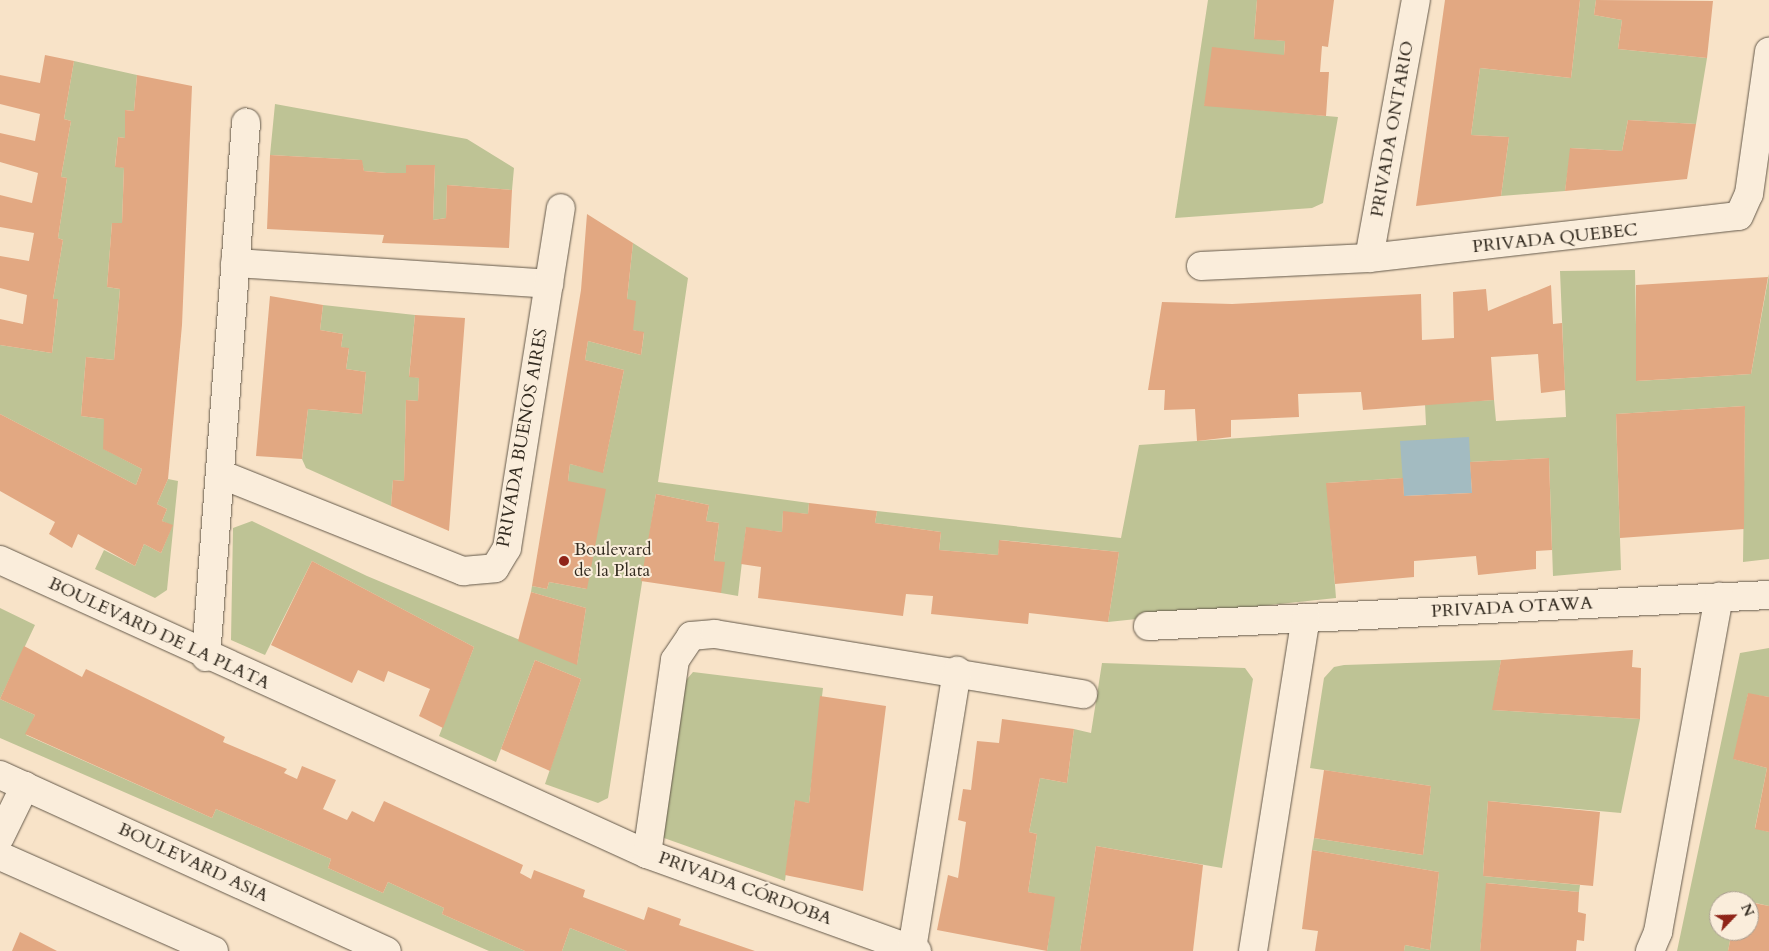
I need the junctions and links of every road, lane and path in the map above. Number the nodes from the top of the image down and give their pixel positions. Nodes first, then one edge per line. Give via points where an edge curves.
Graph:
1 (1416, 0) edge
2 (1769, 51) edge
3 (246, 122) dead end
4 (561, 208) dead end
5 (1369, 258) junction
6 (235, 263) junction
7 (1201, 266) dead end
8 (549, 284) junction
9 (220, 474) junction
10 (0, 560) edge
11 (1769, 595) edge
12 (1719, 598) junction
13 (1306, 618) junction
14 (1148, 626) dead end
15 (206, 657) junction
16 (958, 671) junction
17 (1083, 694) dead end
18 (0, 775) edge
19 (25, 786) junction
20 (0, 837) edge
21 (647, 854) junction
22 (0, 856) edge
23 (914, 950) edge
24 (214, 951) edge
25 (386, 951) edge
26 (1253, 951) edge
27 (1650, 951) edge

1 - 5 street, PRIVADA ONTARIO
2 - 5 street, PRIVADA QUEBEC via 1749,194 1739,216
3 - 6 street
4 - 8 street, PRIVADA BUENOS AIRES
5 - 7 street, PRIVADA QUEBEC
6 - 8 street
6 - 9 street
8 - 9 street, PRIVADA BUENOS AIRES via 507,548 495,568 463,571
9 - 15 street
10 - 15 street, BOULEVARD DE LA PLATA
11 - 12 street, PRIVADA OTAWA
12 - 13 street, PRIVADA OTAWA
12 - 27 street via 1658,932
13 - 14 street, PRIVADA OTAWA
13 - 26 street
15 - 21 street, BOULEVARD DE LA PLATA
16 - 17 street, PRIVADA CÓRDOBA
16 - 21 street, PRIVADA CÓRDOBA via 715,634 691,636 675,660
16 - 23 street, PRIVADA CÓRDOBA
18 - 19 street, BOULEVARD ASIA
19 - 20 street
19 - 25 street, BOULEVARD ASIA
21 - 23 street, PRIVADA CÓRDOBA
22 - 24 street

